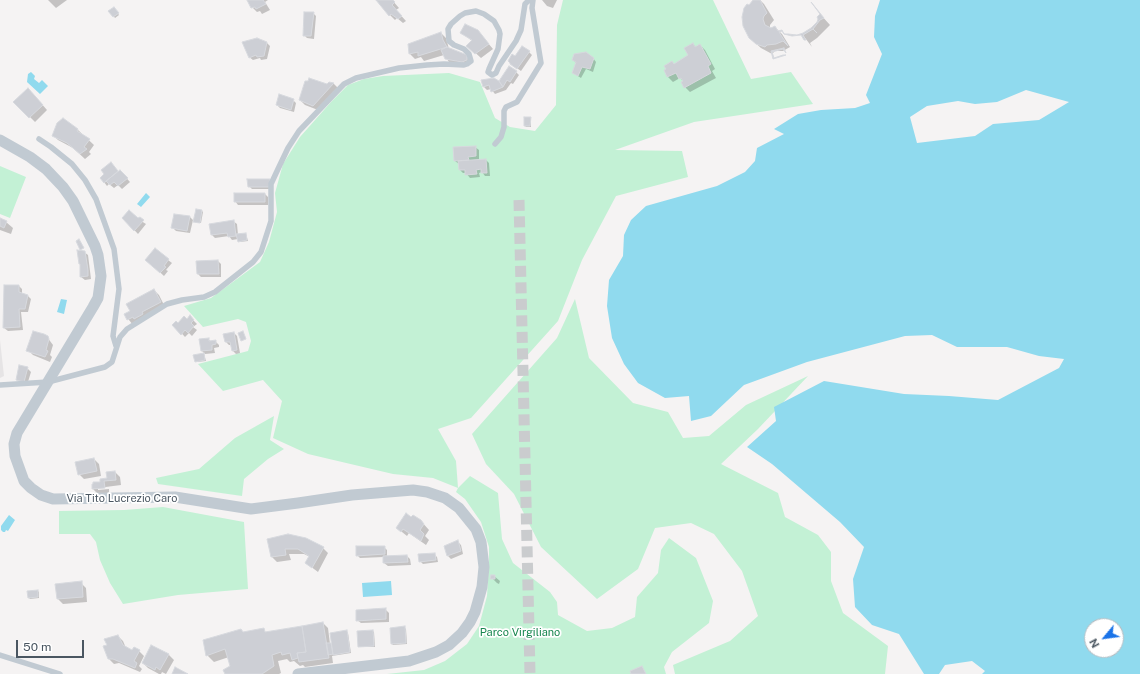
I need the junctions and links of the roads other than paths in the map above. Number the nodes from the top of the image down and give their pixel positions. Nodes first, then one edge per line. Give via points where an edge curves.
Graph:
1 (529, 0) edge
2 (532, 0) edge
3 (288, 134) dead end
4 (39, 139) dead end
5 (0, 140) edge
6 (292, 140) junction
7 (495, 144) dead end
8 (116, 346) junction
9 (48, 382) junction
10 (0, 385) edge
11 (0, 655) edge
12 (60, 674) edge
13 (298, 674) edge

1 - 6 lane via 525,4 521,30 496,73 492,75 488,68 498,49 499,30 494,21 484,14 476,11 465,13 448,29 448,35 454,45 469,54 471,61 468,64 399,68 356,78 344,84
2 - 7 lane via 541,63 517,102 506,107 504,127 501,137
3 - 6 lane
4 - 8 lane via 72,164 85,180 114,249 119,289 113,336
5 - 9 street, Via Tito Lucrezio Caro via 30,157 63,187 86,227 98,255 101,276 98,298
6 - 8 lane via 272,184 271,221 257,258 215,292 204,297 167,304 127,329
8 - 9 lane via 112,362 105,368
9 - 10 lane
9 - 13 street, Via Tito Lucrezio Caro via 17,434 14,444 15,456 24,481 47,498 175,497 252,509 352,495 412,490 445,498 469,519 481,542 484,567 482,587 470,622 449,645 409,661
11 - 12 lane

